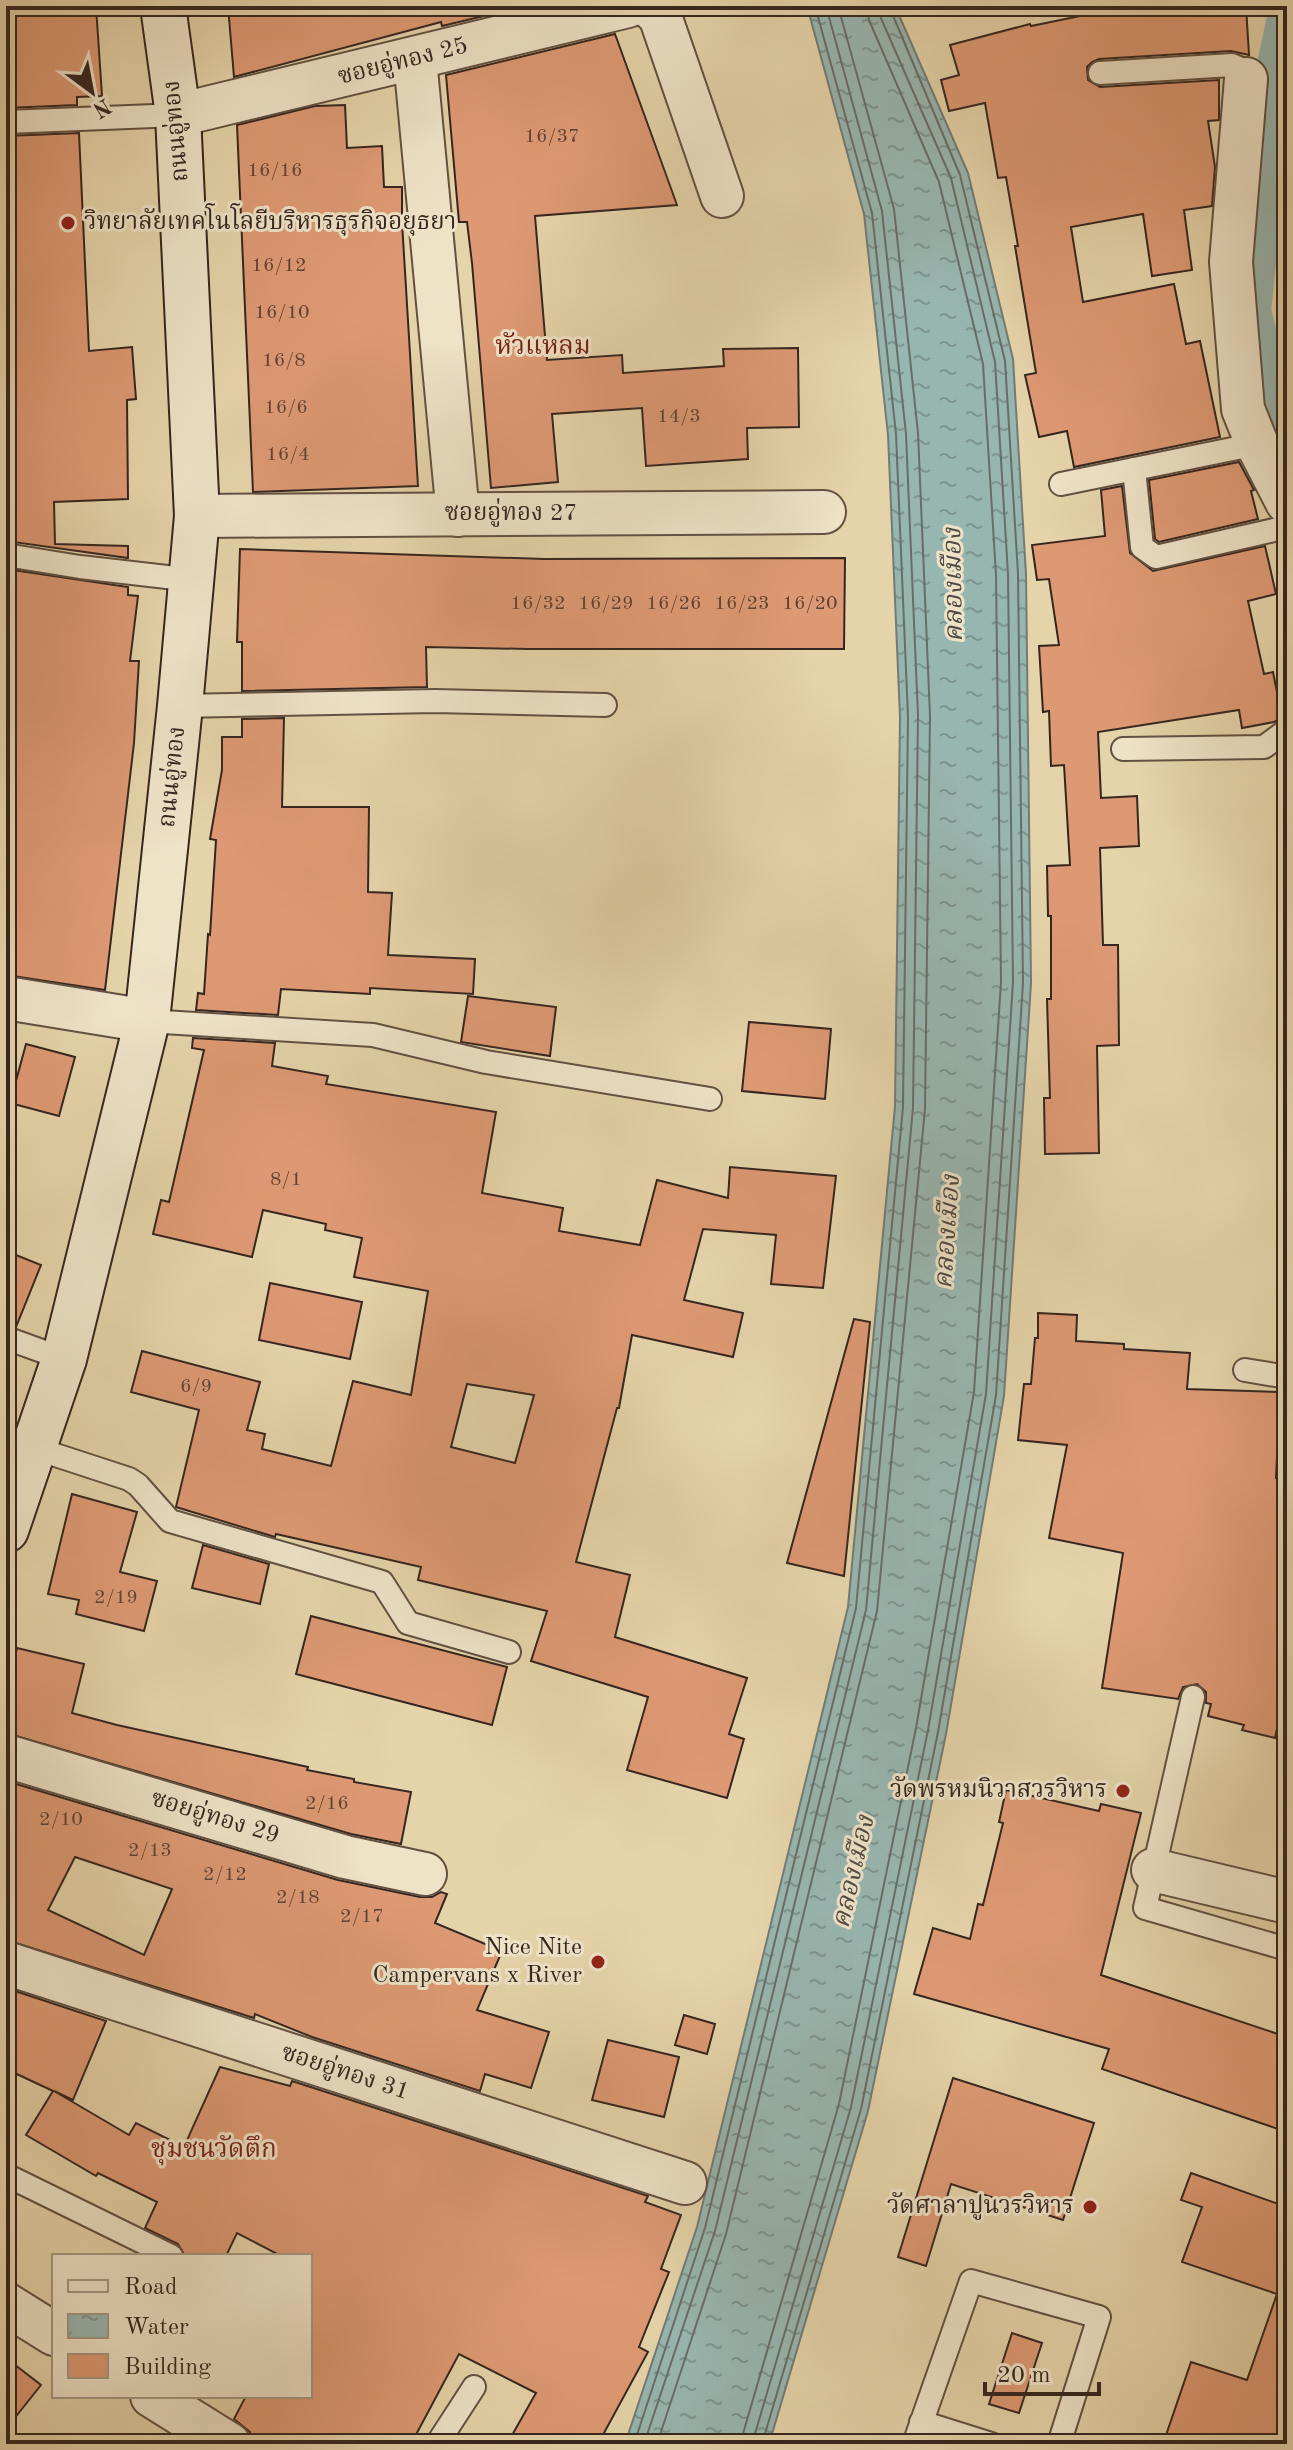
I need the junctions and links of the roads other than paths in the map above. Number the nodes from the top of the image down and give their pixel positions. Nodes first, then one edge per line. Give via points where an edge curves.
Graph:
1 (163, 6) edge
2 (628, 6) edge
3 (649, 6) edge
4 (415, 59) junction
5 (1100, 73) dead end
6 (1246, 79) joint
7 (178, 115) junction
8 (6, 122) edge
9 (722, 196) dead end
10 (1257, 444) junction
11 (1134, 469) junction
12 (1061, 484) dead end
13 (1287, 502) edge
14 (824, 512) dead end
15 (458, 515) junction
16 (197, 516) junction
17 (1287, 527) edge
18 (6, 555) edge
19 (193, 580) junction
20 (605, 705) dead end
21 (180, 706) junction
22 (1287, 730) edge
23 (1123, 749) dead end
24 (6, 998) edge
25 (147, 1021) junction
26 (710, 1099) dead end
27 (6, 1338) edge
28 (64, 1359) junction
29 (1245, 1370) dead end
30 (1287, 1377) edge
31 (34, 1448) junction
32 (6, 1530) edge
33 (509, 1652) dead end
34 (1193, 1697) dead end
35 (6, 1756) edge
36 (1153, 1870) junction
37 (425, 1874) dead end
38 (1287, 1902) edge
39 (1287, 1949) edge
40 (6, 1963) edge
41 (6, 2175) edge
42 (685, 2183) dead end
43 (167, 2254) edge
44 (6, 2304) edge
45 (52, 2333) edge
46 (474, 2387) dead end
47 (155, 2398) edge
48 (921, 2422) junction
49 (229, 2444) edge
50 (437, 2444) edge
51 (914, 2444) edge
52 (991, 2444) edge
53 (1059, 2444) edge

1 - 7 main road, ถนนอู่ทอง
2 - 4 street, ซอยอู่ทอง 25
3 - 9 street via 660,16
4 - 7 street, ซอยอู่ทอง 25
4 - 15 street
5 - 6 lane via 1232,65
6 - 10 street via 1231,262 1243,409
7 - 8 lane
7 - 16 main road, ถนนอู่ทอง
10 - 11 lane
10 - 13 street
11 - 12 lane
11 - 17 lane via 1142,547 1156,557
14 - 15 street, ซอยอู่ทอง 27
15 - 16 street, ซอยอู่ทอง 27
16 - 19 main road, ถนนอู่ทอง
18 - 19 lane
19 - 21 main road, ถนนอู่ทอง
20 - 21 lane via 435,701
21 - 25 main road, ถนนอู่ทอง
22 - 23 lane via 1264,747
24 - 25 street
25 - 26 lane via 373,1035 486,1062
25 - 28 main road, ถนนอู่ทอง
27 - 28 lane
28 - 31 main road, ถนนอู่ทอง
29 - 30 lane
31 - 32 main road, ถนนอู่ทอง
31 - 33 lane via 129,1479 170,1521 382,1582 408,1623
34 - 36 lane
35 - 37 street, ซอยอู่ทอง 29 via 345,1857
36 - 38 street
36 - 39 lane via 1145,1908
40 - 42 street, ซอยอู่ทอง 31
41 - 43 lane
44 - 45 street
46 - 50 lane
47 - 49 street
48 - 51 lane
48 - 52 lane
48 - 53 lane via 971,2281 1099,2317

